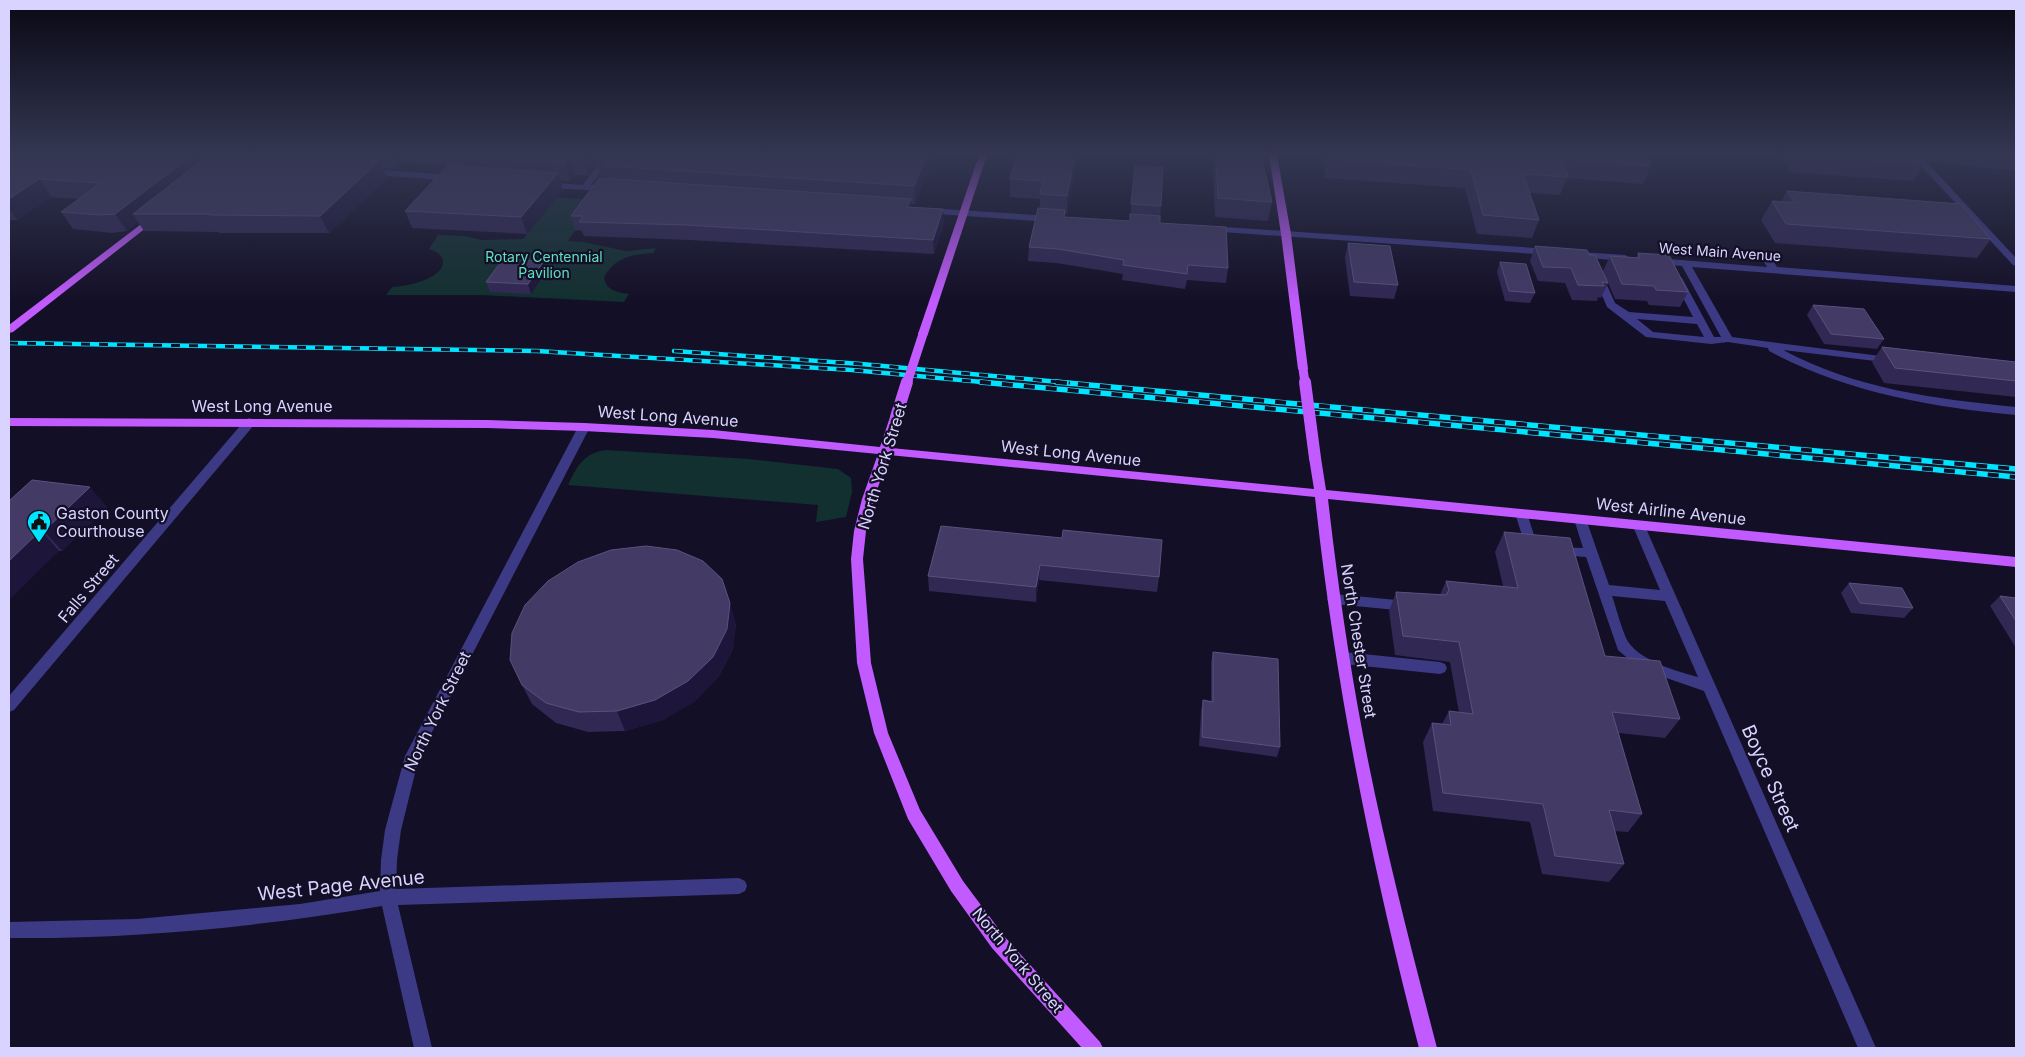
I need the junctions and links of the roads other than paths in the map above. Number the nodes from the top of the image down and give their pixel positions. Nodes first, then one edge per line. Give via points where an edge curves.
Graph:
1 (967, 204) edge
2 (1281, 204) edge
3 (1961, 204) edge
4 (165, 209) edge
5 (918, 210) edge
6 (964, 213) junction
7 (1057, 219) edge
8 (1204, 229) edge
9 (1286, 234) junction
10 (1764, 253) dead end
11 (1590, 256) junction
12 (2016, 263) edge
13 (1686, 264) junction
14 (1774, 270) junction
15 (1676, 275) edge
16 (2016, 289) edge
17 (1626, 314) junction
18 (1701, 321) junction
19 (9, 330) edge
20 (1728, 339) junction
21 (1711, 340) junction
22 (1766, 345) junction
23 (1901, 361) edge
24 (2016, 411) edge
25 (9, 422) edge
26 (250, 422) junction
27 (584, 427) junction
28 (885, 451) junction
29 (1321, 494) junction
30 (1521, 513) junction
31 (1580, 518) junction
32 (1638, 524) junction
33 (1591, 553) junction
34 (2016, 562) edge
35 (1604, 590) junction
36 (1669, 596) junction
37 (1334, 599) junction
38 (1422, 608) edge
39 (1344, 658) junction
40 (1440, 668) dead end
41 (1708, 686) junction
42 (9, 706) edge
43 (739, 886) dead end
44 (389, 897) junction
45 (9, 930) edge
46 (423, 1048) edge
47 (1094, 1048) edge
48 (1428, 1048) edge
49 (1867, 1048) edge

1 - 6 main road, North York Street
2 - 9 main road, North Chester Street
3 - 12 street
4 - 19 main road
5 - 6 street
6 - 7 street
6 - 28 main road, North York Street, bridge
8 - 9 street, West Main Avenue
9 - 11 street, West Main Avenue
9 - 29 main road, North Chester Street, bridge
10 - 14 street
11 - 13 street, West Main Avenue
11 - 17 street via 1611,305
13 - 14 street, West Main Avenue
13 - 20 street
14 - 16 street, West Main Avenue
15 - 18 street
17 - 18 street
17 - 21 street via 1650,335
18 - 21 street
20 - 21 street
20 - 22 street
22 - 23 street
22 - 24 street via 1812,369 1866,388
25 - 26 main road, West Long Avenue
26 - 27 main road, West Long Avenue
26 - 42 street, Falls Street
27 - 28 main road, West Long Avenue via 713,434
27 - 44 street, North York Street via 412,756 393,827 387,877
28 - 29 main road, West Long Avenue
28 - 47 main road, North York Street via 868,499 858,559 864,663 881,733 914,814 957,886 998,942
29 - 30 main road, West Airline Avenue
29 - 37 main road, North Chester Street
30 - 31 main road, West Airline Avenue
30 - 33 street via 1526,547
31 - 32 main road, West Airline Avenue
31 - 33 street
32 - 34 main road, West Airline Avenue
32 - 36 street, Boyce Street
33 - 35 street
35 - 36 street
35 - 41 street via 1623,646 1657,669
36 - 41 street, Boyce Street
37 - 38 street
37 - 39 main road, North Chester Street
39 - 40 street
39 - 48 main road, North Chester Street via 1356,735 1392,905
41 - 49 street, Boyce Street
43 - 44 street, West Page Avenue
44 - 45 street, West Page Avenue via 300,912 137,927
44 - 46 street, North York Street

